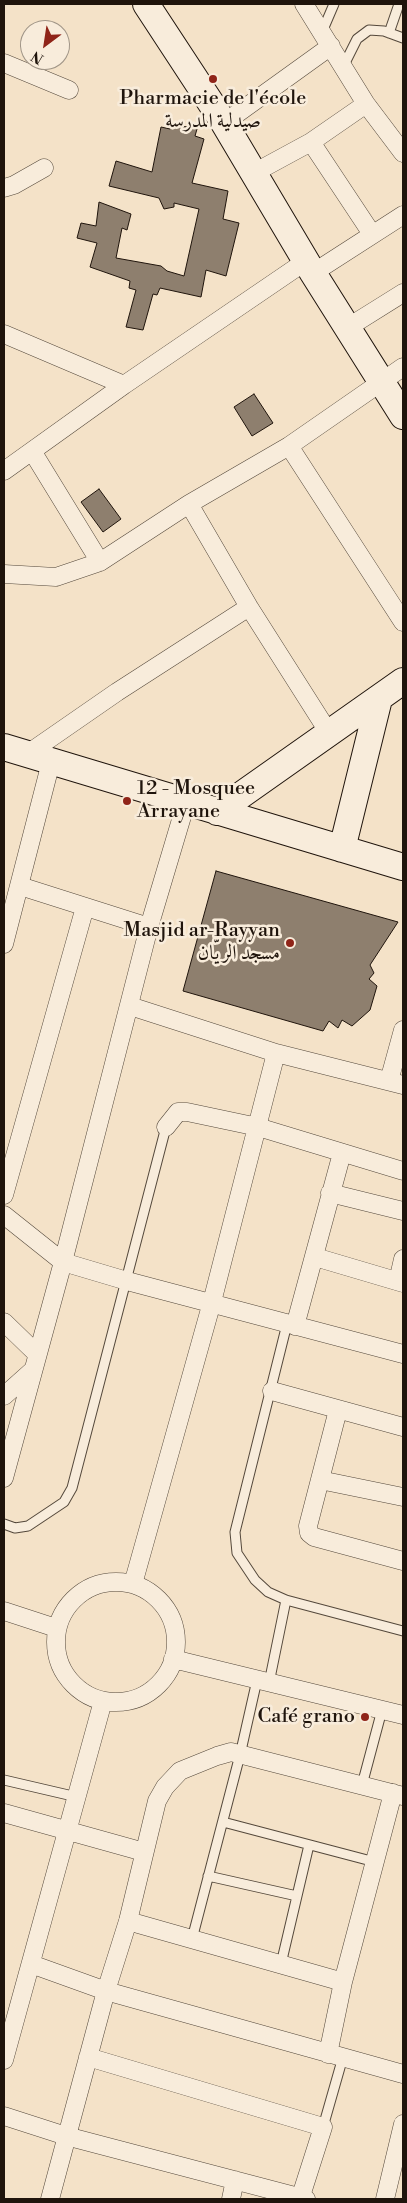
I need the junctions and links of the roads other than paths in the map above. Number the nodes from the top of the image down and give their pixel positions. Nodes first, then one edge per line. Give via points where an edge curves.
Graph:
1 (146, 4) edge
2 (304, 4) edge
3 (334, 4) edge
4 (399, 4) edge
5 (389, 33) junction
6 (403, 38) edge
7 (327, 39) junction
8 (4, 63) edge
9 (344, 67) junction
10 (69, 90) dead end
11 (366, 104) junction
12 (224, 123) junction
13 (311, 142) junction
14 (403, 152) edge
15 (44, 168) dead end
16 (252, 174) junction
17 (4, 188) edge
18 (403, 216) edge
19 (372, 234) junction
20 (309, 267) junction
21 (403, 293) edge
22 (347, 328) junction
23 (4, 334) edge
24 (403, 367) edge
25 (380, 381) junction
26 (124, 385) junction
27 (403, 416) edge
28 (288, 446) junction
29 (32, 452) junction
30 (4, 471) edge
31 (189, 504) junction
32 (100, 562) junction
33 (4, 574) edge
34 (249, 607) junction
35 (403, 622) edge
36 (403, 681) edge
37 (379, 699) junction
38 (329, 733) junction
39 (15, 751) edge
40 (51, 762) junction
41 (186, 803) junction
42 (217, 812) junction
43 (342, 850) junction
44 (403, 867) edge
45 (20, 886) junction
46 (85, 908) junction
47 (149, 926) junction
48 (4, 944) edge
49 (130, 1006) junction
50 (403, 1030) edge
51 (276, 1053) junction
52 (396, 1083) edge
53 (258, 1126) junction
54 (166, 1127) joint
55 (342, 1153) junction
56 (403, 1171) edge
57 (330, 1193) junction
58 (4, 1195) edge
59 (403, 1212) edge
60 (4, 1215) edge
61 (315, 1258) junction
62 (403, 1259) edge
63 (63, 1262) junction
64 (127, 1281) junction
65 (400, 1282) edge
66 (212, 1302) junction
67 (4, 1322) edge
68 (291, 1325) junction
69 (403, 1354) edge
70 (35, 1362) junction
71 (272, 1391) junction
72 (4, 1396) edge
73 (338, 1410) junction
74 (403, 1427) edge
75 (4, 1478) edge
76 (320, 1480) junction
77 (403, 1497) edge
78 (4, 1524) edge
79 (402, 1557) edge
80 (133, 1584) junction
81 (286, 1600) junction
82 (4, 1611) edge
83 (56, 1628) junction
84 (403, 1631) edge
85 (173, 1660) junction
86 (263, 1681) junction
87 (103, 1701) junction
88 (382, 1710) junction
89 (403, 1715) edge
90 (240, 1755) junction
91 (4, 1780) edge
92 (362, 1786) junction
93 (398, 1795) edge
94 (77, 1797) junction
95 (4, 1813) edge
96 (222, 1822) junction
97 (67, 1832) junction
98 (309, 1845) junction
99 (144, 1852) junction
100 (375, 1862) junction
101 (208, 1876) junction
102 (297, 1896) junction
103 (128, 1921) junction
104 (192, 1939) junction
105 (31, 1964) junction
106 (281, 1964) junction
107 (343, 1982) junction
108 (106, 1991) junction
109 (336, 2055) junction
110 (88, 2057) junction
111 (4, 2060) edge
112 (403, 2074) edge
113 (4, 2116) edge
114 (403, 2124) edge
115 (323, 2127) junction
116 (66, 2136) junction
117 (234, 2180) junction
118 (50, 2199) edge
119 (230, 2199) edge
120 (302, 2199) edge
121 (385, 2199) edge

1 - 12 street
2 - 7 street
3 - 7 lane
4 - 5 lane
5 - 6 lane
5 - 9 lane via 375,29 362,34
7 - 9 street
7 - 12 street
8 - 10 street
9 - 11 street
11 - 13 street
11 - 14 street
12 - 16 street
13 - 16 street
13 - 19 street
15 - 17 street
16 - 20 street
18 - 19 street
19 - 20 street
20 - 22 street
20 - 26 street
21 - 22 street
22 - 25 street
23 - 26 street
24 - 25 street
25 - 27 street
25 - 28 street
26 - 29 street
28 - 31 street
28 - 35 street
29 - 30 street
29 - 32 street
31 - 32 street
31 - 34 street
32 - 33 street via 56,577
34 - 38 street
34 - 39 street via 117,692
36 - 37 street
37 - 38 street
37 - 43 street
38 - 42 street
39 - 40 street
40 - 41 street
40 - 45 street
41 - 42 street
41 - 47 street
42 - 43 street
43 - 44 street
45 - 46 street
45 - 48 street
46 - 47 street
46 - 58 street
47 - 49 street
49 - 51 street
49 - 63 street
50 - 52 street
51 - 52 street
51 - 53 street
53 - 54 street via 178,1112
53 - 55 street
53 - 66 street
54 - 64 lane
55 - 56 street
55 - 57 street
57 - 59 street
57 - 61 street
60 - 63 street
61 - 65 street
61 - 68 street
62 - 65 street
63 - 64 street
63 - 70 street
64 - 66 street
64 - 78 lane via 72,1488 64,1502 28,1526 15,1528
66 - 68 street
66 - 80 street
67 - 70 street
68 - 69 street
68 - 71 lane
70 - 72 street
70 - 75 street
71 - 73 street
71 - 81 lane via 235,1532 238,1553 248,1570 268,1592
73 - 74 street
73 - 76 street
76 - 77 street
76 - 79 street via 308,1526 311,1536
80 - 83 street via 107,1582 92,1586 74,1597
80 - 85 street via 148,1590 164,1604 175,1627 177,1648
81 - 84 lane
81 - 86 lane
82 - 83 street
83 - 87 street via 56,1652 63,1672 74,1686 91,1698
85 - 86 street
85 - 87 street via 170,1671 157,1688 139,1699
86 - 88 street
86 - 90 lane
87 - 94 street
88 - 89 street
88 - 92 lane
90 - 92 street
90 - 96 lane
90 - 99 street via 231,1752 180,1771 157,1801
91 - 94 lane
92 - 93 street
93 - 100 street
94 - 97 street
95 - 97 street
96 - 98 lane
96 - 101 lane
97 - 99 street
97 - 105 street
98 - 100 lane
98 - 102 lane
99 - 103 street
100 - 107 street
101 - 102 lane
101 - 104 lane
102 - 106 lane
103 - 104 street
103 - 108 street
104 - 106 street
105 - 108 street
105 - 111 street
106 - 107 street
107 - 109 street
108 - 109 street
108 - 110 street
109 - 112 street
109 - 115 lane
110 - 115 street
110 - 116 street
113 - 116 street
114 - 121 street
115 - 120 street
116 - 117 street
116 - 118 street
117 - 119 street
117 - 120 street

